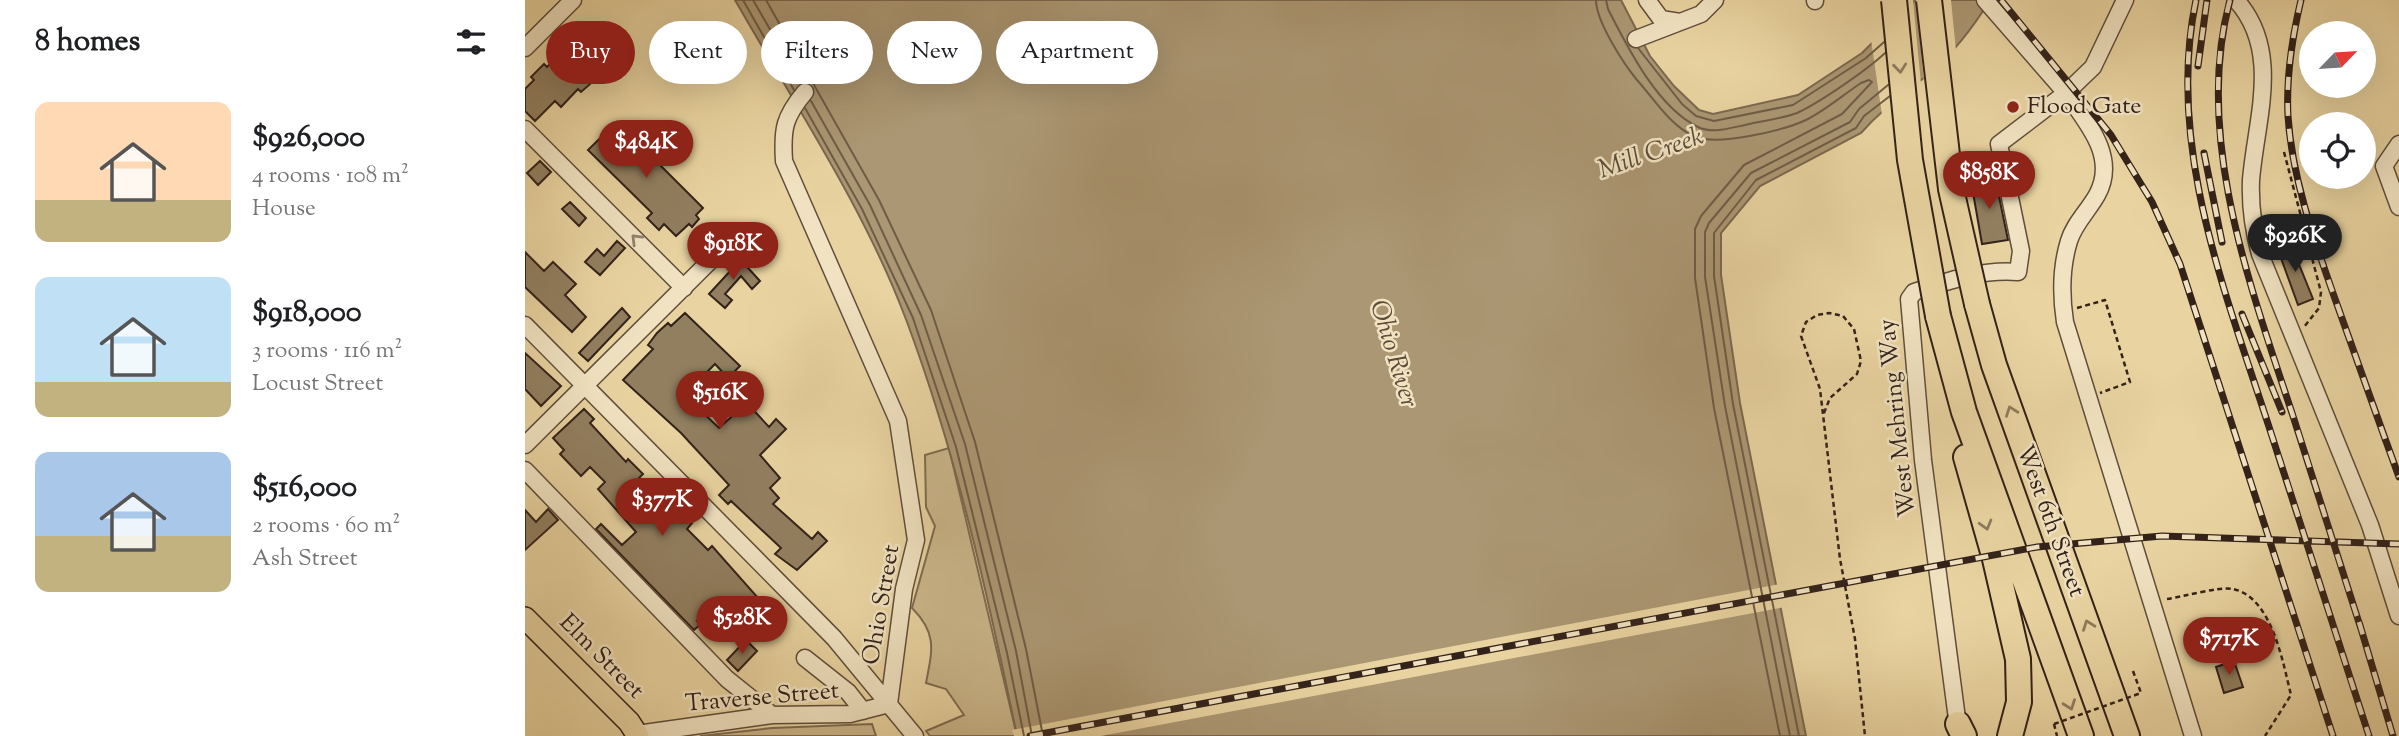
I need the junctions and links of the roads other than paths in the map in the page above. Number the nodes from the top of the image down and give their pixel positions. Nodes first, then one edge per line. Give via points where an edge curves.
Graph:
1 (573, 0) edge
2 (1647, 0) edge
3 (1715, 0) edge
4 (1893, 0) edge
5 (1929, 0) edge
6 (2125, 0) edge
7 (2236, 0) edge
8 (1989, 4) edge
9 (1686, 21) junction
10 (1636, 39) dead end
11 (525, 48) edge
12 (805, 92) dead end
13 (2066, 93) junction
14 (525, 128) edge
15 (2399, 145) edge
16 (2399, 207) edge
17 (715, 256) dead end
18 (684, 288) junction
19 (525, 325) edge
20 (584, 384) junction
21 (1964, 412) junction
22 (525, 445) edge
23 (525, 470) edge
24 (2399, 616) edge
25 (528, 625) edge
26 (805, 658) dead end
27 (2105, 674) junction
28 (889, 704) junction
29 (863, 711) junction
30 (772, 715) junction
31 (1961, 732) edge
32 (638, 735) edge
33 (915, 736) edge
34 (2010, 736) edge
35 (2081, 736) edge
36 (2127, 736) edge
37 (2137, 736) edge
38 (2193, 736) edge

1 - 11 street
2 - 9 street via 1661,19
3 - 9 street via 1701,15
4 -> 21 highway, West 6th Street, bridge via 1910,160 1938,316
27 -> 5 highway, West 6th Street, bridge via 1994,365 1977,304 1951,189
6 - 13 street via 2093,68
7 - 24 street via 2255,26 2261,47 2261,102 2251,180 2260,254 2370,525
8 - 13 street
9 - 10 street
12 - 28 street, Ohio Street via 788,112 784,161 898,421 914,513 916,540 904,589
13 - 31 street, West Mehring Way via 1999,144 2021,251 2018,272 1979,273 1914,292 1909,299 1923,460
13 - 38 street via 2094,133 2103,160 2098,193 2069,241 2063,312
18 -> 14 street
15 - 16 street via 2384,166
17 - 18 street
18 - 20 street
19 - 20 street
20 - 22 street
20 - 28 street via 834,638
21 -> 34 highway via 1961,438 2018,659 2019,702
21 -> 35 highway, West 6th Street
23 - 30 street via 727,679
25 - 32 main road, Elm Street
26 - 29 street via 848,692
27 - 36 highway, West 6th Street
27 - 37 highway
28 - 29 street, Traverse Street
28 - 33 street
29 - 30 street, Traverse Street
30 - 32 street, Traverse Street

